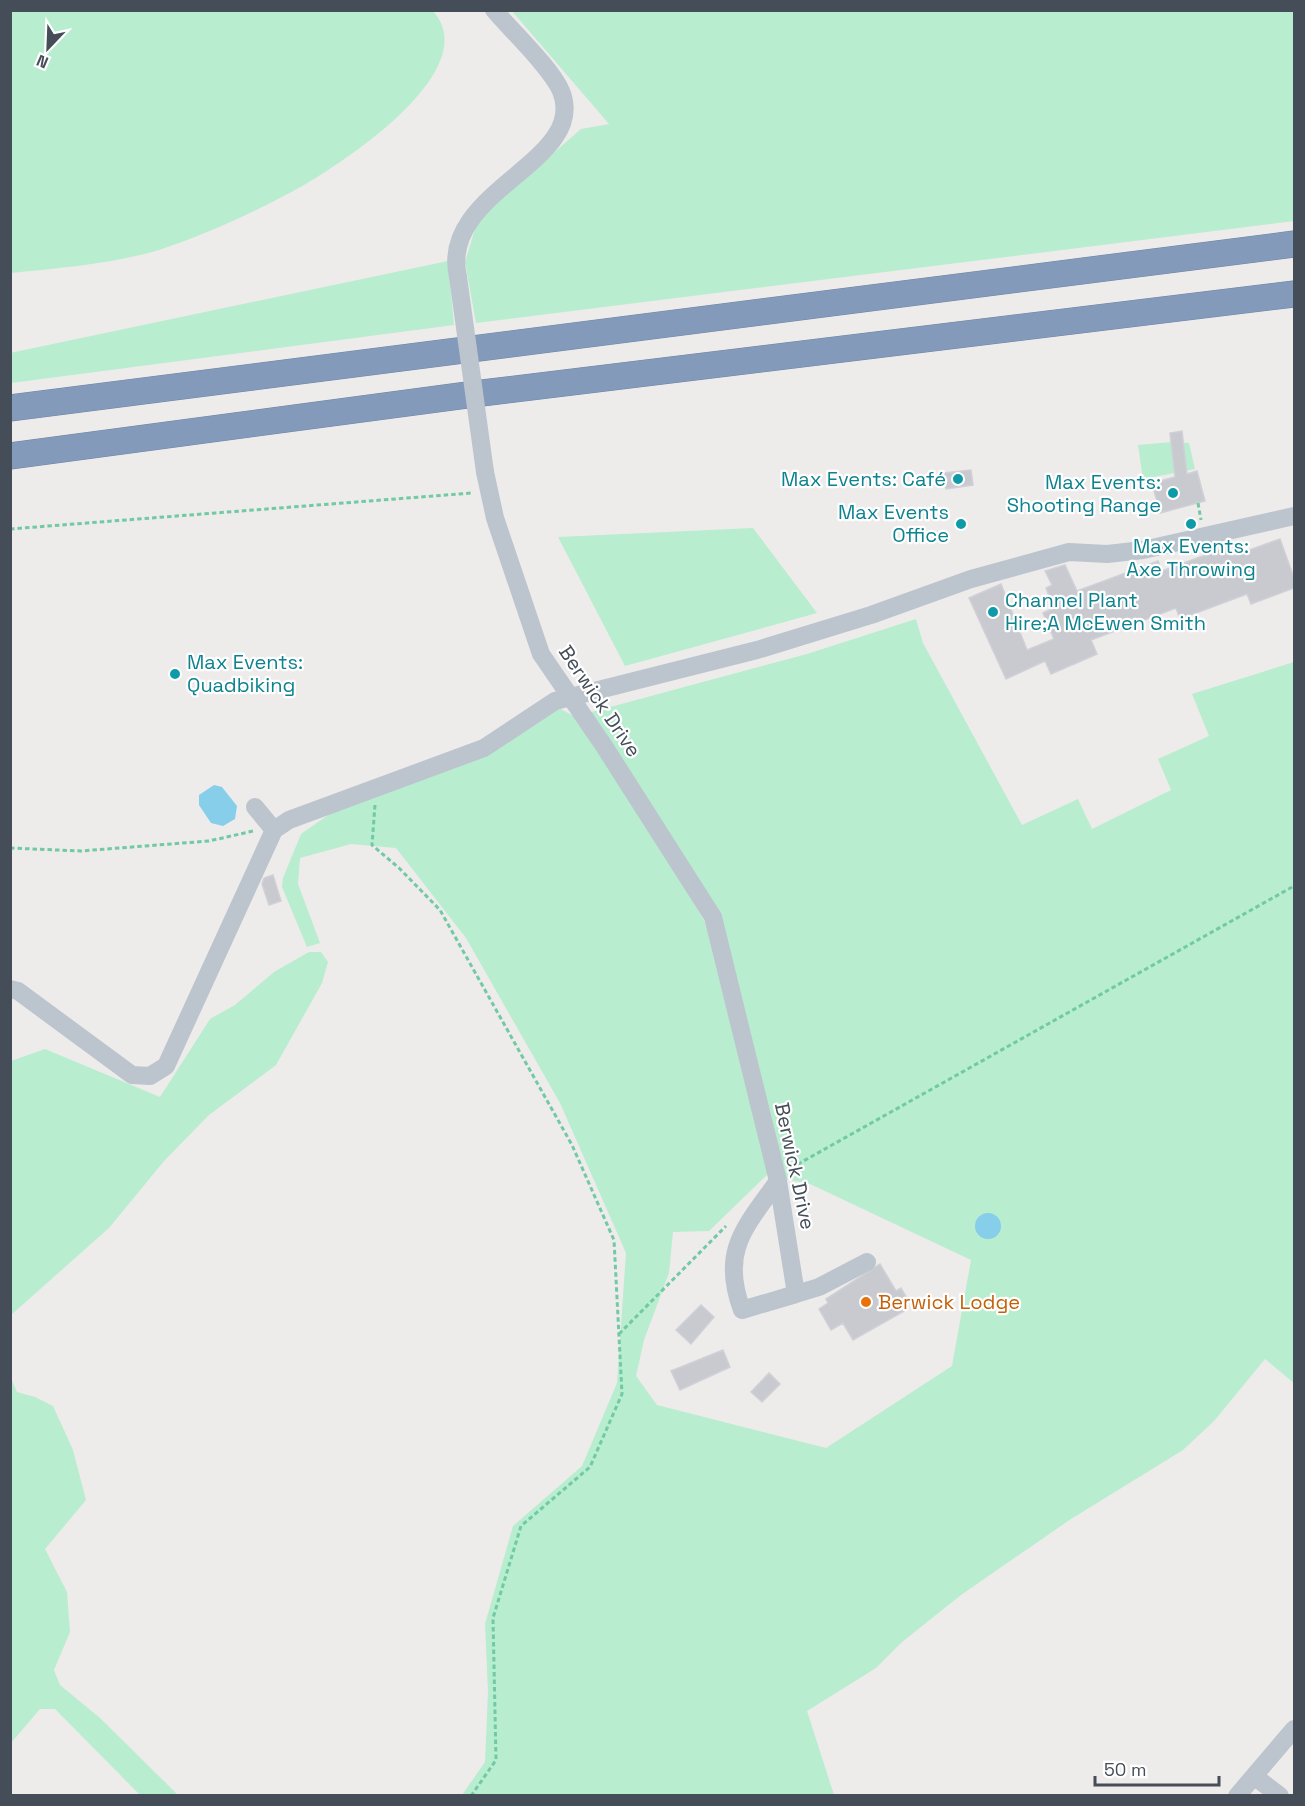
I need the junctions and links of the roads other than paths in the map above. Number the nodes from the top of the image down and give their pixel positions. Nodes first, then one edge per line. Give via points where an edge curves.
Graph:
1 (494, 10) edge
2 (1294, 244) edge
3 (1294, 294) edge
4 (10, 408) edge
5 (10, 456) edge
6 (1294, 516) edge
7 (569, 698) junction
8 (255, 807) dead end
9 (271, 826) junction
10 (10, 988) edge
11 (778, 1178) junction
12 (867, 1262) dead end
13 (796, 1294) junction
14 (1294, 1729) edge
15 (1254, 1776) junction
16 (1237, 1796) edge
17 (1280, 1796) edge

1 - 7 street, Berwick Drive, bridge via 556,81 566,117 555,139 466,224 456,252 458,277 488,492 541,654
2 - 4 highway
3 - 5 highway
6 - 7 street via 1143,550 1107,554 1069,552 971,579 757,650
7 - 9 street via 555,701 484,748
7 - 11 street, Berwick Drive via 713,917
8 - 9 street
9 - 10 street via 166,1066 150,1076 132,1075
11 - 13 street, Berwick Drive
11 - 13 street via 738,1242 731,1269 742,1310
12 - 13 street via 819,1287
14 - 15 street
15 - 16 street
15 - 17 street

